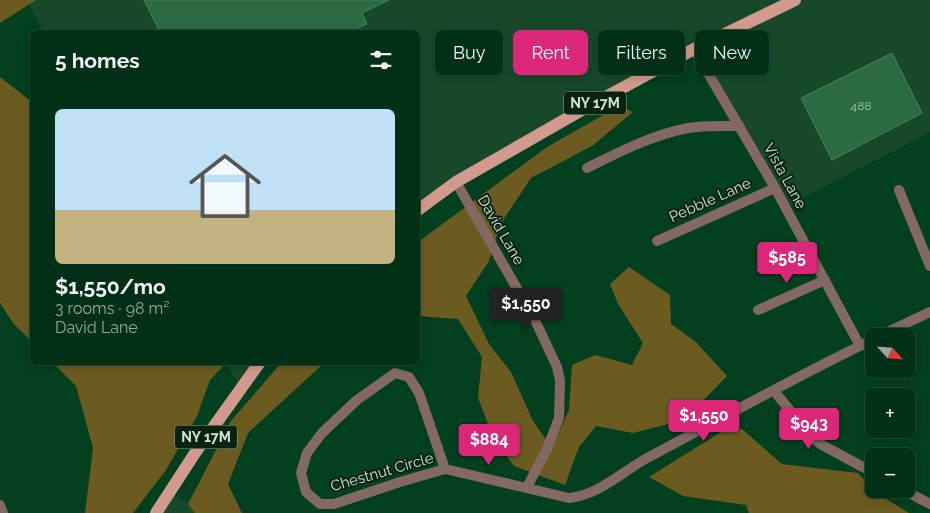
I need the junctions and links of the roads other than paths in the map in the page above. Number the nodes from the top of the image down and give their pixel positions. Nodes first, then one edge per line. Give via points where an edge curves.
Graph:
1 (795, 0) edge
2 (694, 49) junction
3 (739, 126) junction
4 (587, 168) dead end
5 (456, 182) junction
6 (775, 188) junction
7 (899, 190) dead end
8 (420, 209) edge
9 (657, 241) dead end
10 (930, 266) edge
11 (825, 280) junction
12 (758, 310) dead end
13 (930, 312) edge
14 (896, 328) edge
15 (865, 344) edge
16 (860, 346) junction
17 (258, 365) edge
18 (774, 390) junction
19 (865, 468) edge
20 (445, 469) junction
21 (527, 487) junction
22 (915, 496) edge
23 (930, 504) edge
24 (0, 505) edge
25 (3, 513) edge
26 (156, 513) edge

1 - 2 main road, NY 17M
2 - 3 street, Vista Lane
2 - 5 main road, NY 17M
3 - 4 street via 691,128 665,134
3 - 6 street, Vista Lane
5 - 8 main road, NY 17M
5 - 21 street, David Lane via 536,320 557,367 559,418
6 - 9 street, Pebble Lane
6 - 11 street, Vista Lane
7 - 10 street
11 - 12 street
11 - 16 street, Vista Lane
13 - 14 street
15 - 16 street, Chestnut Circle
16 - 18 street, Chestnut Circle
17 - 26 main road, NY 17M
18 - 19 street via 813,438
18 - 21 street, Chestnut Circle via 644,460 594,492 570,498
20 - 20 street, Chestnut Circle via 420,394 409,377 395,373 357,400 322,432 307,453 301,473 306,492 320,504 334,504
20 - 21 street, Chestnut Circle
22 - 23 street
24 - 25 street

